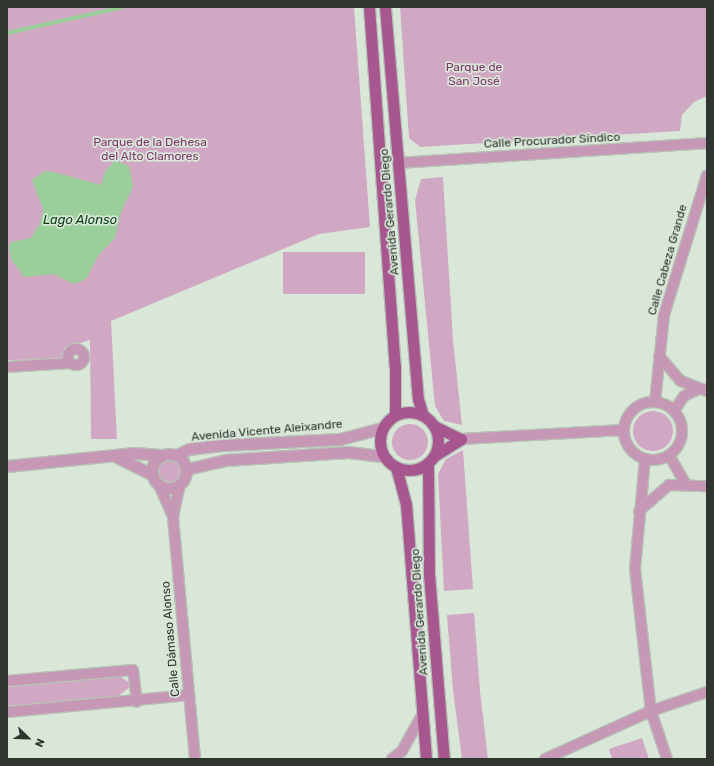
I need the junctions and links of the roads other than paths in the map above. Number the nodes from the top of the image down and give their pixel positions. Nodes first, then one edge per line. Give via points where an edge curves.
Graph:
1 (369, 7) edge
2 (385, 7) edge
3 (707, 143) edge
4 (399, 163) junction
5 (707, 174) edge
6 (659, 356) junction
7 (71, 364) dead end
8 (7, 367) edge
9 (702, 390) edge
10 (655, 402) junction
11 (674, 411) junction
12 (395, 415) junction
13 (423, 415) junction
14 (434, 426) junction
15 (382, 428) junction
16 (623, 430) junction
17 (461, 439) junction
18 (161, 455) junction
19 (177, 455) junction
20 (669, 455) junction
21 (383, 456) junction
22 (116, 457) junction
23 (645, 459) junction
24 (431, 460) junction
25 (7, 466) edge
26 (396, 468) junction
27 (187, 469) junction
28 (156, 480) junction
29 (685, 483) junction
30 (180, 484) junction
31 (707, 486) edge
32 (639, 511) junction
33 (173, 517) junction
34 (7, 681) edge
35 (707, 692) edge
36 (189, 695) junction
37 (137, 702) junction
38 (651, 711) junction
39 (7, 712) edge
40 (422, 715) junction
41 (445, 758) edge
42 (195, 759) edge
43 (392, 759) edge
44 (426, 759) edge
45 (545, 759) edge
46 (667, 759) edge

1 - 12 main road, Avenida Gerardo Diego via 394,352
2 - 4 main road, Avenida Gerardo Diego
3 - 4 street, Calle Procurador Síndico
4 - 13 main road, Avenida Gerardo Diego via 418,399
5 - 6 street, Calle Cabeza Grande via 666,305
6 - 9 street via 681,381
6 - 10 street, Calle Cabeza Grande
7 - 8 street
9 - 11 street via 684,396
10 - 11 street
10 - 16 street via 634,409
11 - 20 street via 682,434
12 - 13 main road via 411,412
12 - 15 main road
13 - 14 main road
14 - 17 main road
14 - 24 main road via 438,440
15 - 19 street, Avenida Vicente Aleixandre via 340,439 224,445 189,449
15 - 21 main road via 379,442
16 - 17 street
16 - 23 street via 627,445
17 - 24 main road
18 - 19 street
18 - 22 street via 142,453
18 - 28 street via 153,464
19 - 27 street
20 - 23 street
20 - 29 street
21 - 26 main road
21 - 27 street via 348,452 200,463
22 - 25 street
22 - 28 street
23 - 32 street
24 - 26 main road via 413,470
24 - 41 main road, Avenida Gerardo Diego via 429,574
26 - 40 main road, Avenida Gerardo Diego via 406,504
27 - 30 street
28 - 30 street via 170,488
28 - 33 street, Calle Dámaso Alonso
29 - 31 street
29 - 32 street via 662,489
30 - 33 street, Calle Dámaso Alonso
32 - 38 street via 635,569
33 - 36 street, Calle Dámaso Alonso
34 - 37 street via 133,670
35 - 38 street
36 - 37 street
36 - 42 street, Calle Dámaso Alonso
37 - 39 street
38 - 45 street
38 - 46 street
40 - 43 street via 402,751
40 - 44 main road, Avenida Gerardo Diego

